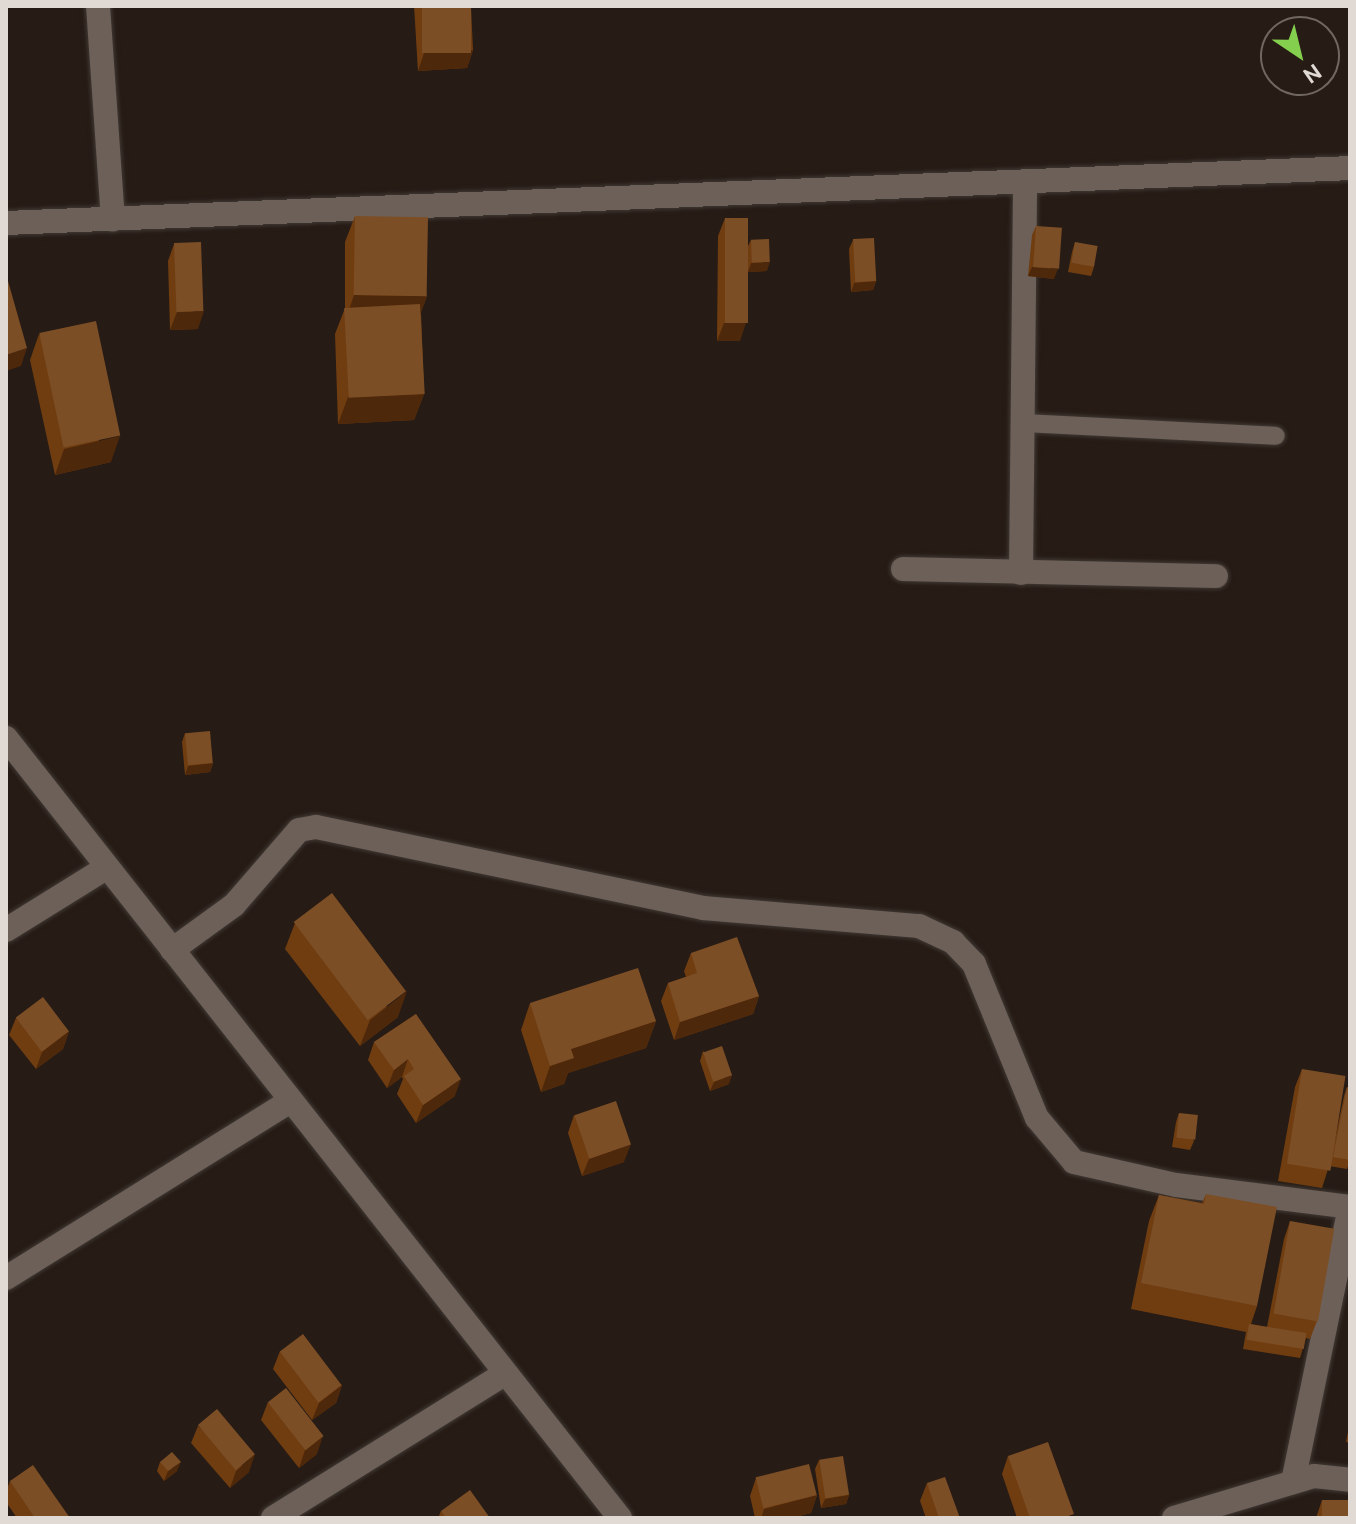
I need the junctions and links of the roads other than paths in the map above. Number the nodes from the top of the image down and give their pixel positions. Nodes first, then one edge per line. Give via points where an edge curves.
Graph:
1 (98, 6) edge
2 (1350, 168) edge
3 (1025, 181) junction
4 (113, 219) junction
5 (6, 223) edge
6 (1023, 423) junction
7 (1276, 436) dead end
8 (903, 569) dead end
9 (1021, 573) junction
10 (1216, 576) dead end
11 (6, 738) edge
12 (106, 868) junction
13 (6, 930) edge
14 (172, 950) junction
15 (287, 1103) junction
16 (1350, 1207) edge
17 (6, 1278) edge
18 (503, 1375) junction
19 (1350, 1480) edge
20 (1293, 1482) junction
21 (273, 1518) edge
22 (620, 1518) edge
23 (1174, 1518) edge

1 - 4 street
2 - 3 street
3 - 4 street
3 - 6 street
4 - 5 street
6 - 7 lane
6 - 9 street
8 - 9 street
9 - 10 street
11 - 12 street
12 - 13 street
12 - 14 street
14 - 15 street
14 - 16 street via 234,905 299,830 316,827 703,908 919,926 953,942 974,964 1037,1118 1074,1162 1176,1185
15 - 17 street
15 - 18 street
16 - 20 street
18 - 21 street
18 - 22 street
19 - 20 street via 1314,1476
20 - 23 street

